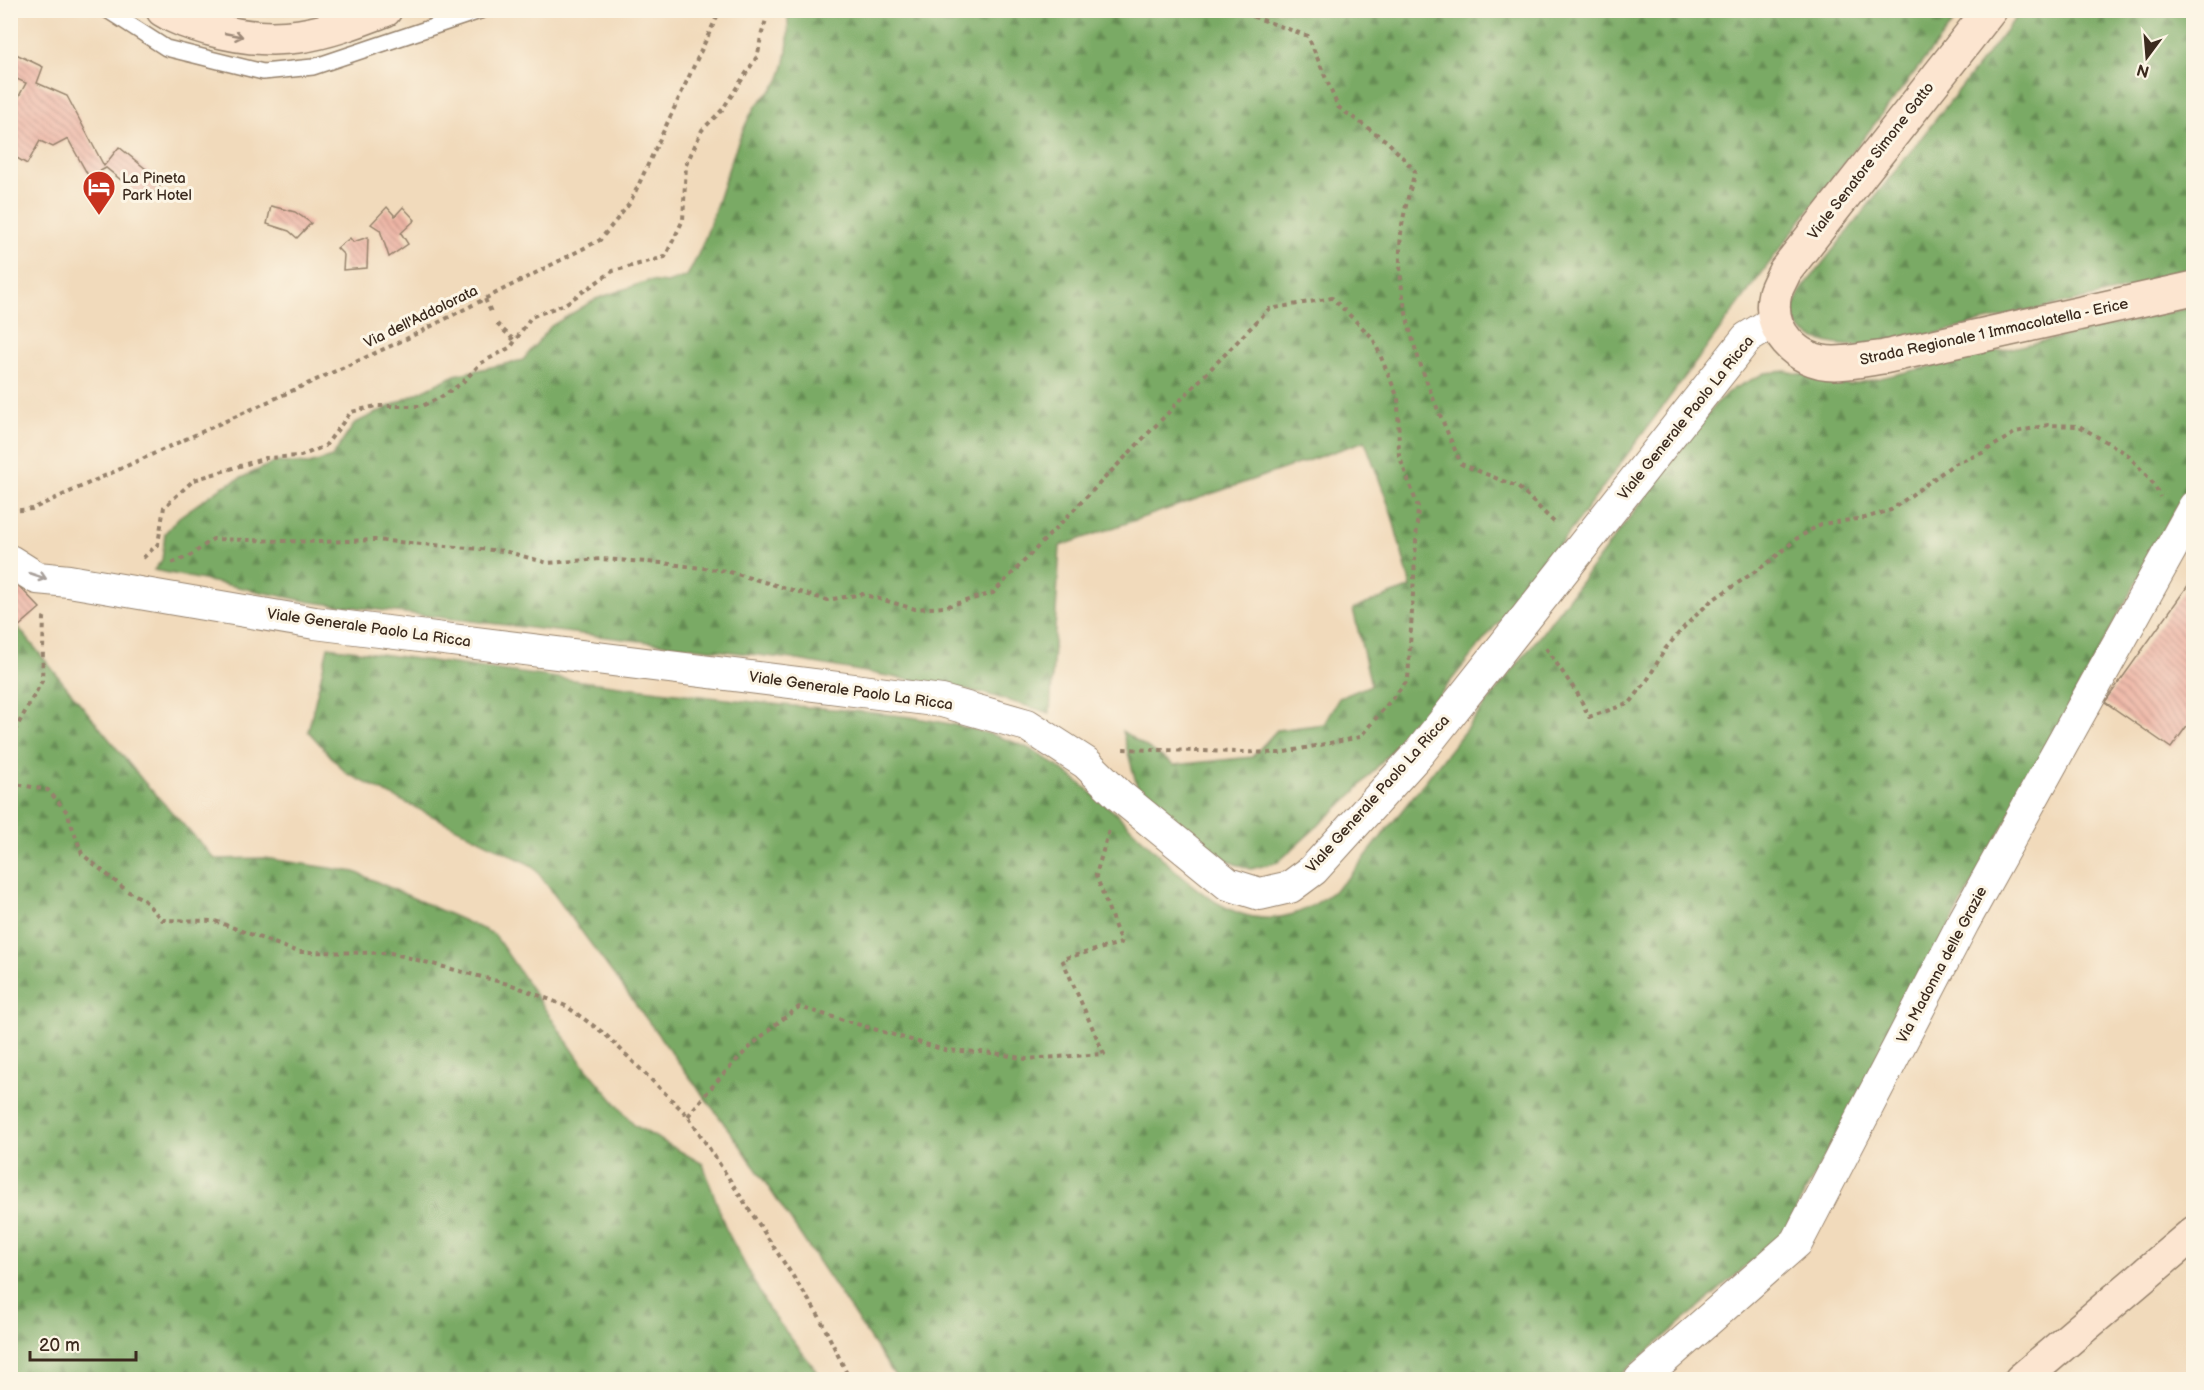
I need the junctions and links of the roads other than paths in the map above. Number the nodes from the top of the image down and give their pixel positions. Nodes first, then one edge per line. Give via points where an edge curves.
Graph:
1 (108, 10) edge
2 (163, 10) edge
3 (385, 10) edge
4 (483, 10) edge
5 (1990, 10) edge
6 (2193, 288) edge
7 (1775, 321) junction
8 (2178, 505) edge
9 (10, 561) edge
10 (2193, 1233) edge
11 (1640, 1380) edge
12 (2021, 1380) edge

1 - 4 lane via 166,48 263,72 313,67
2 -> 3 main road via 178,20 236,36 287,39 332,31
5 - 7 main road, Viale Senatore Simone Gatto via 1785,272 1775,293
6 - 7 main road, Strada Regionale 1 Immacolatella - Erice via 1896,355 1833,363 1808,358 1788,346
9 -> 7 street, Viale Generale Paolo La Ricca via 37,579 315,622 942,701 1027,725 1086,763 1120,796 1228,884 1260,894 1290,887 1313,870 1419,753 1747,338
8 - 11 street, Via Madonna delle Grazie via 2082,710 1963,922 1797,1242
10 - 12 main road

